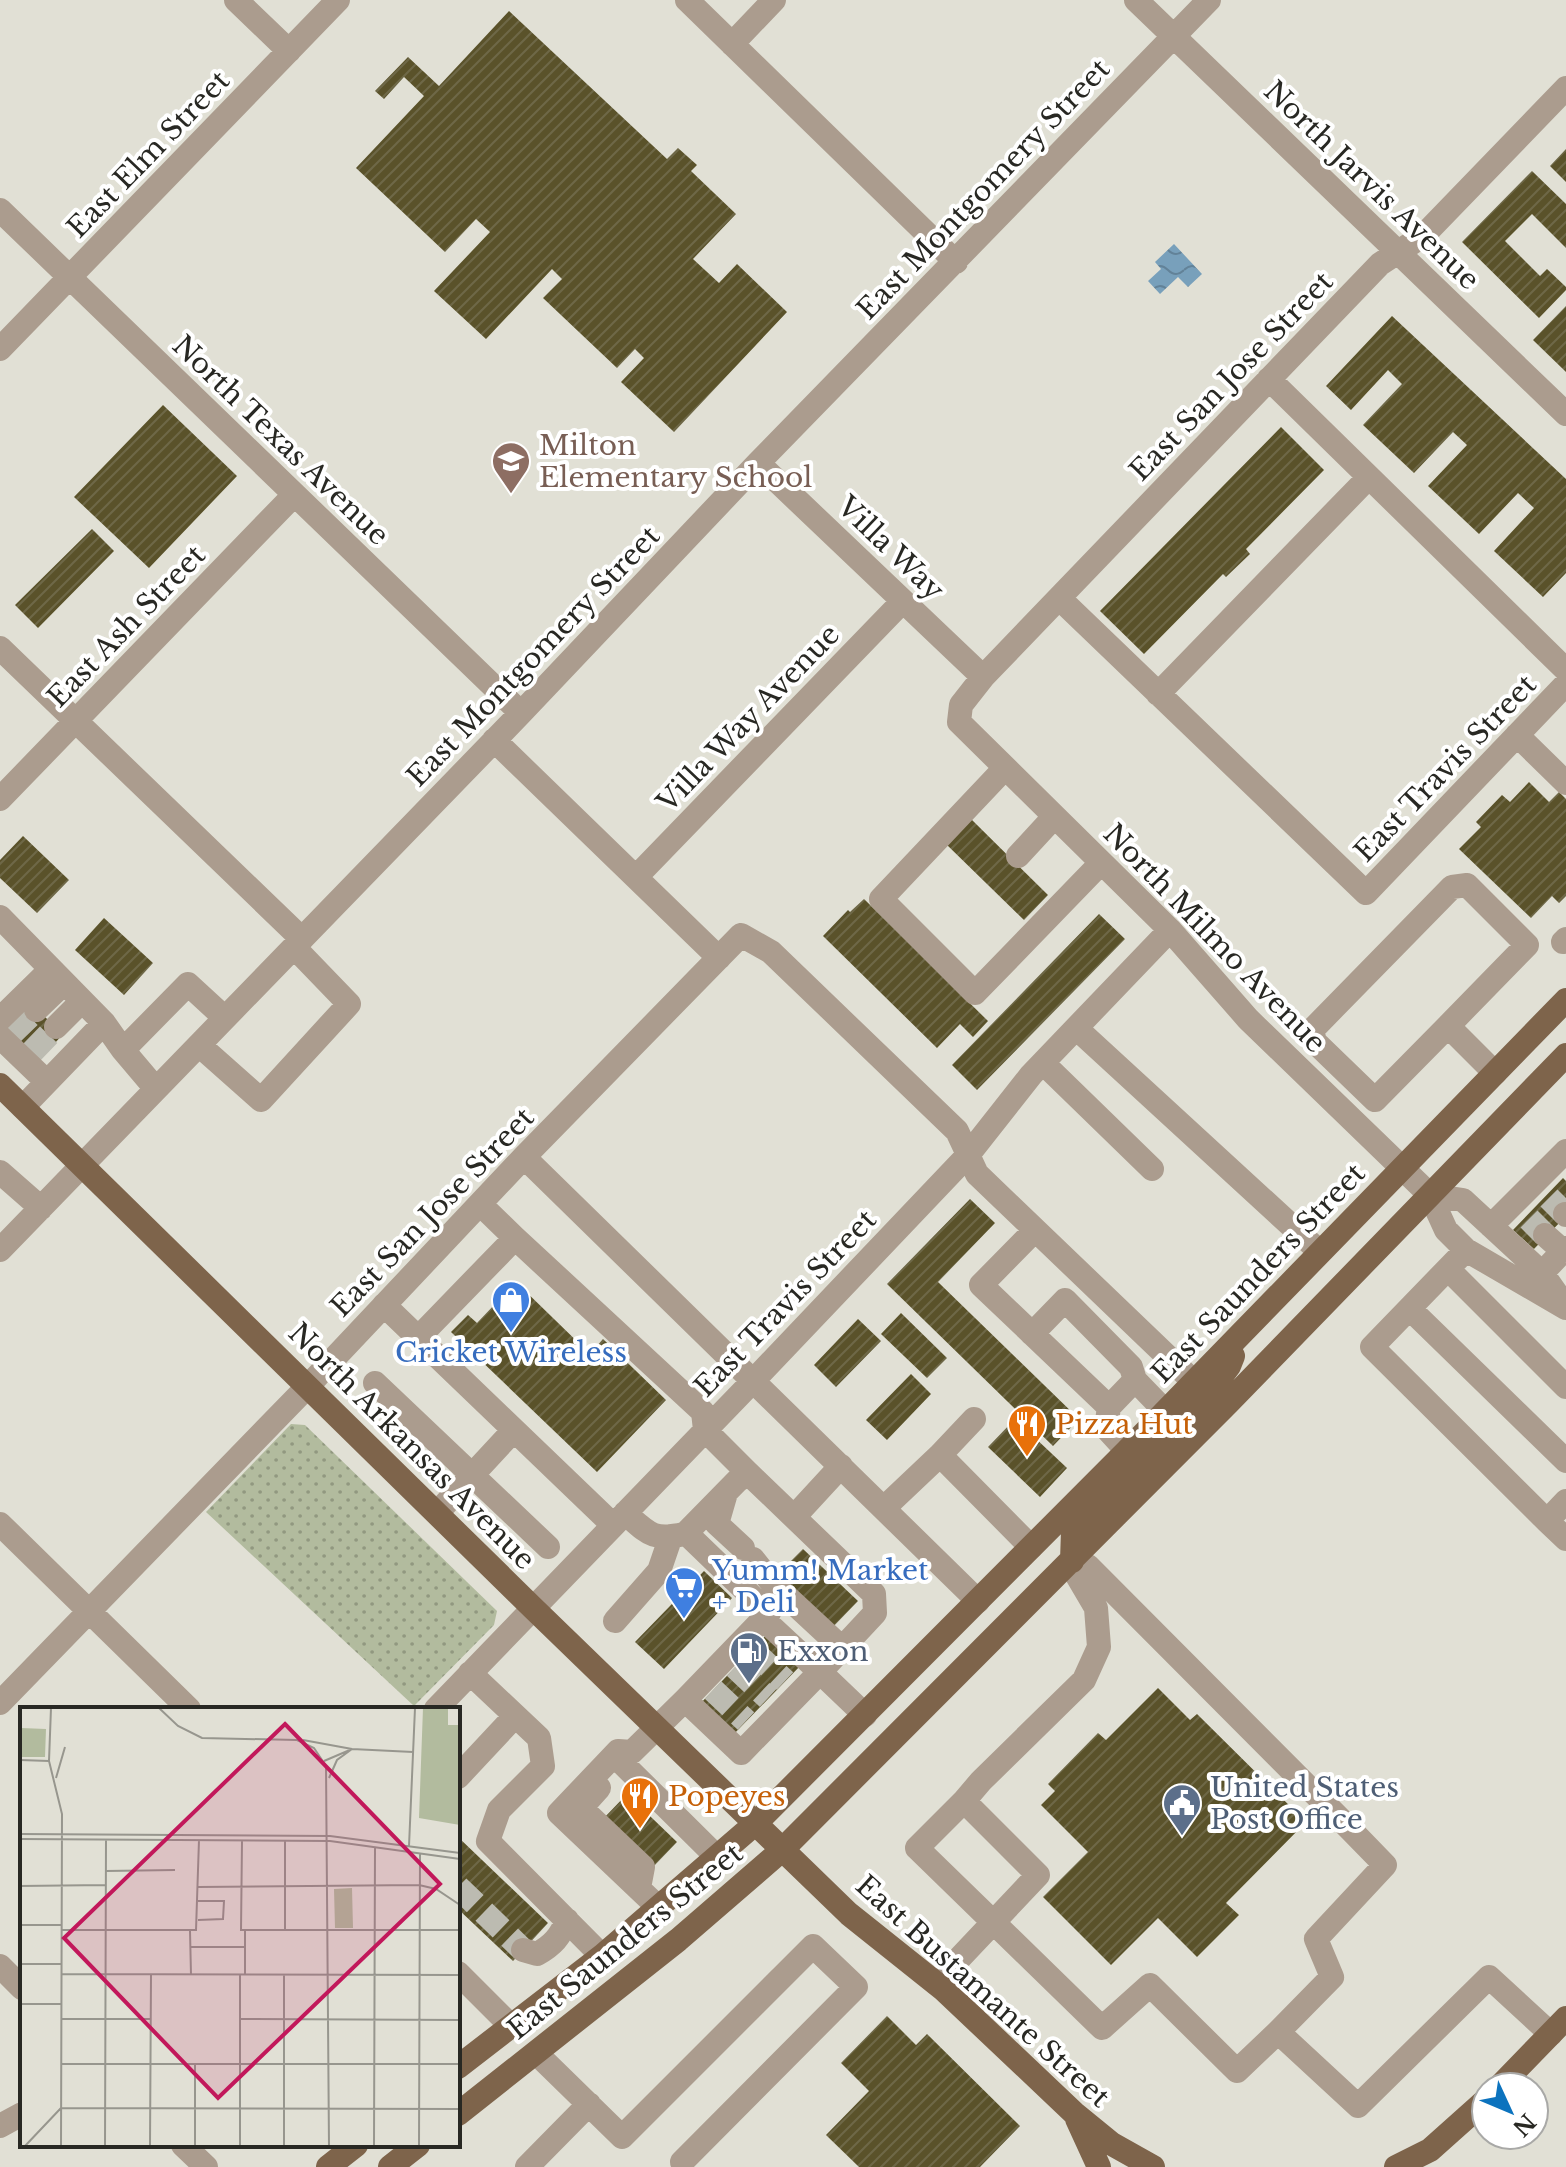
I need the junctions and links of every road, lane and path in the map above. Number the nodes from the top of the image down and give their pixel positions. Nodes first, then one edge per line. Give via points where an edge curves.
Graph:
1 (236, 0) edge
2 (338, 0) edge
3 (687, 0) edge
4 (774, 0) edge
5 (1136, 0) edge
6 (1209, 0) edge
7 (1173, 36) junction
8 (732, 44) junction
9 (289, 51) junction
10 (1566, 88) edge
11 (0, 210) edge
12 (1399, 252) junction
13 (956, 262) junction
14 (69, 277) junction
15 (0, 349) edge
16 (1269, 379) junction
17 (1566, 414) edge
18 (758, 463) junction
19 (1369, 477) junction
20 (294, 495) junction
21 (1059, 598) junction
22 (903, 601) junction
23 (0, 648) edge
24 (983, 677) junction
25 (1565, 682) edge
26 (1158, 694) junction
27 (521, 713) junction
28 (75, 721) junction
29 (959, 722) joint
30 (1517, 735) junction
31 (494, 740) junction
32 (1005, 768) junction
33 (1566, 783) edge
34 (0, 799) edge
35 (1054, 817) junction
36 (1018, 856) dead end
37 (1101, 863) junction
38 (636, 877) junction
39 (0, 917) edge
40 (1170, 930) junction
41 (298, 943) junction
42 (719, 958) junction
43 (58, 976) junction
44 (1566, 1000) edge
45 (82, 1001) junction
46 (36, 1010) tunnel mouth
47 (225, 1018) junction
48 (104, 1023) junction
49 (1448, 1026) junction
50 (56, 1027) tunnel mouth
51 (1076, 1028) junction
52 (4, 1033) edge
53 (199, 1045) junction
54 (123, 1050) junction
55 (1566, 1055) edge
56 (1043, 1063) junction
57 (1340, 1066) junction
58 (1495, 1073) junction
59 (47, 1082) junction
60 (0, 1085) edge
61 (1320, 1088) junction
62 (156, 1089) junction
63 (23, 1107) junction
64 (1566, 1152) edge
65 (968, 1155) junction
66 (524, 1157) junction
67 (83, 1165) junction
68 (1402, 1168) junction
69 (1152, 1169) dead end
70 (0, 1172) edge
71 (1430, 1195) junction
72 (1553, 1202) edge
73 (480, 1204) junction
74 (41, 1208) junction
75 (1491, 1226) junction
76 (1035, 1230) junction
77 (1543, 1232) edge
78 (515, 1238) junction
79 (0, 1250) edge
80 (1466, 1250) junction
81 (1320, 1252) junction
82 (1448, 1269) junction
83 (1542, 1273) junction
84 (384, 1305) junction
85 (1566, 1307) edge
86 (1410, 1309) junction
87 (1032, 1334) junction
88 (1240, 1335) junction
89 (418, 1338) junction
90 (754, 1380) junction
91 (1135, 1380) junction
92 (1194, 1382) junction
93 (375, 1383) dead end
94 (308, 1386) junction
95 (1566, 1387) edge
96 (1109, 1407) junction
97 (1165, 1411) junction
98 (974, 1419) dead end
99 (514, 1430) junction
100 (705, 1430) junction
101 (1127, 1451) junction
102 (940, 1455) junction
103 (1566, 1461) edge
104 (841, 1466) junction
105 (748, 1473) junction
106 (472, 1475) junction
107 (727, 1491) junction
108 (1566, 1501) edge
109 (884, 1508) junction
110 (437, 1513) junction
111 (794, 1517) junction
112 (619, 1519) junction
113 (1547, 1521) junction
114 (0, 1524) edge
115 (678, 1535) junction
116 (1566, 1539) edge
117 (548, 1547) dead end
118 (1031, 1547) junction
119 (1072, 1561) junction
120 (978, 1601) junction
121 (533, 1608) junction
122 (90, 1612) junction
123 (763, 1619) junction
124 (615, 1621) dead end
125 (842, 1648) junction
126 (820, 1672) junction
127 (470, 1673) junction
128 (685, 1700) junction
129 (0, 1703) edge
130 (187, 1707) edge
131 (438, 1707) edge
132 (865, 1715) junction
133 (515, 1716) junction
134 (657, 1727) junction
135 (627, 1758) junction
136 (460, 1775) edge
137 (964, 1801) junction
138 (756, 1823) junction
139 (782, 1850) junction
140 (717, 1857) junction
141 (659, 1908) junction
142 (567, 1920) junction
143 (995, 1921) junction
144 (523, 1950) dead end
145 (602, 1956) junction
146 (0, 1966) edge
147 (460, 1975) edge
148 (936, 1983) junction
149 (20, 1986) edge
150 (511, 2026) junction
151 (1558, 2026) edge
152 (1278, 2032) junction
153 (536, 2053) junction
154 (460, 2065) edge
155 (1514, 2071) edge
156 (589, 2104) junction
157 (460, 2112) edge
158 (1074, 2113) junction
159 (1470, 2114) edge
160 (20, 2115) edge
161 (0, 2126) edge
162 (185, 2147) edge
163 (353, 2147) edge
164 (415, 2147) edge
165 (1422, 2158) edge
166 (682, 2165) edge
167 (206, 2167) edge
168 (328, 2167) edge
169 (390, 2167) edge
170 (527, 2167) edge
171 (1099, 2167) edge
172 (1153, 2167) edge
173 (1396, 2167) edge

1 - 9 street
2 - 9 street, East Elm Street
3 - 8 street
4 - 8 street
5 - 7 street, North Jarvis Avenue
6 - 7 street, East Montgomery Street
7 - 12 street, North Jarvis Avenue
7 - 13 street, East Montgomery Street
8 - 13 street
9 - 14 street, East Elm Street
10 - 12 street, East San Jose Street via 1424,235
11 - 14 street, North Texas Avenue
12 - 16 street, East San Jose Street via 1380,264
12 - 17 street, North Jarvis Avenue
13 - 18 street, East Montgomery Street
14 - 15 street, East Elm Street
14 - 20 street, North Texas Avenue
16 - 19 street
16 - 21 street, East San Jose Street
18 - 22 street, Villa Way
18 - 27 street, East Montgomery Street
19 - 25 street
19 - 26 street
20 - 27 street, North Texas Avenue
20 - 28 street, East Ash Street
21 - 24 street, East San Jose Street
21 - 26 street
22 - 24 street, Villa Way
22 - 38 street, Villa Way Avenue
23 - 28 street
24 - 29 street, East San Jose Street via 961,705
25 - 30 street, East Travis Street
26 - 30 street, East Travis Street via 1366,893
27 - 31 street, East Montgomery Street
28 - 34 street, East Ash Street
28 - 41 street
29 - 32 street, North Milmo Avenue
30 - 33 street
31 - 38 street
31 - 41 street, East Montgomery Street
32 - 35 street, North Milmo Avenue
32 - 37 street via 881,899 975,993
35 - 36 street
35 - 37 street, North Milmo Avenue
37 - 40 street, North Milmo Avenue
38 - 42 street
39 - 43 street
40 - 51 street, East Travis Street
40 - 61 street, North Milmo Avenue via 1248,1019
41 - 47 street, East Montgomery Street
41 - 53 street via 349,1004 261,1100
42 - 65 street, East San Jose Street via 741,935 771,952 957,1131
42 - 66 street, East San Jose Street
43 - 45 street
43 - 46 street
43 - 52 street
44 - 58 main road, East Saunders Street
45 - 48 street
45 - 50 street
47 - 53 street, East Montgomery Street
47 - 54 street via 188,984
48 - 54 street
48 - 59 street
49 - 57 street via 1375,1100
49 - 57 street via 1527,945 1467,885 1452,887 1312,1030 1315,1042
49 - 58 street
51 - 56 street, East Travis Street
51 - 81 street
52 - 59 street
53 - 62 street, East Montgomery Street
54 - 62 street
55 - 71 main road, East Saunders Street
56 - 65 street, East Travis Street
56 - 69 street
57 - 61 street
58 - 68 main road, East Saunders Street
59 - 63 street
60 - 63 main road, North Arkansas Avenue
61 - 68 street, North Milmo Avenue
62 - 67 street, East Montgomery Street
63 - 67 main road, North Arkansas Avenue
64 - 72 street
65 - 76 street via 977,1174
65 - 90 street, East Travis Street
66 - 73 street, East San Jose Street
66 - 90 street
67 - 74 street, East Montgomery Street
67 - 94 main road, North Arkansas Avenue
68 - 71 street, North Milmo Avenue
68 - 81 main road, East Saunders Street
70 - 74 street
71 - 75 street via 1463,1200
71 - 80 street via 1446,1230
71 - 119 main road, East Saunders Street
72 - 77 street
73 - 78 street
73 - 84 street, East San Jose Street
74 - 79 street, East Montgomery Street
75 - 77 street
75 - 83 street
76 - 87 street via 981,1285
76 - 92 street
77 - 83 street
78 - 89 street
78 - 100 street via 703,1412
80 - 82 street
80 - 85 street
81 - 88 main road, East Saunders Street
82 - 86 street
82 - 95 street
83 - 85 street
84 - 89 street
84 - 94 street, East San Jose Street
86 - 103 street
86 - 113 street via 1372,1347
87 - 91 street via 1065,1300 1131,1367
87 - 96 street
88 - 92 main road, East Saunders Street
88 - 119 main road via 1229,1366 1202,1402 1073,1531
89 - 99 street
90 - 100 street, East Travis Street
90 - 104 street
91 - 96 street
91 - 97 street
92 - 97 main road, East Saunders Street
93 - 106 street
94 - 110 main road, North Arkansas Avenue
94 - 122 street, East San Jose Street
96 - 101 street via 1106,1428
97 - 101 main road, East Saunders Street
98 - 102 street
99 - 106 street
99 - 112 street
100 - 105 street
100 - 112 street, East Travis Street
101 - 118 main road, East Saunders Street
102 - 109 street
102 - 118 street
104 - 109 street
104 - 111 street
105 - 107 street
105 - 111 street
106 - 110 street
106 - 117 street
107 - 115 street
107 - 125 street via 717,1524
108 - 113 street
109 - 120 street
110 - 121 main road, North Arkansas Avenue
111 - 125 street via 874,1594 875,1613
112 - 115 street via 650,1535
112 - 121 street, East Travis Street
113 - 116 street
114 - 122 street
115 - 123 street via 769,1613
115 - 124 street via 659,1571
118 - 120 main road, East Saunders Street
119 - 137 street via 1096,1608 1099,1647 1084,1680
119 - 139 main road, East Saunders Street
119 - 152 street via 1088,1566 1385,1865 1316,1939 1332,1977
120 - 132 main road, East Saunders Street
121 - 127 street, East Travis Street
121 - 134 main road, North Arkansas Avenue
122 - 129 street, East San Jose Street
122 - 130 street
123 - 126 street
123 - 128 street via 739,1654
125 - 126 street
126 - 128 street via 784,1696 753,1727 741,1753
126 - 132 street
127 - 131 street, East Travis Street
127 - 133 street
128 - 134 street
132 - 138 main road, East Saunders Street
133 - 136 street
133 - 142 street via 539,1738 543,1766 499,1810 488,1841
134 - 135 street
134 - 138 main road, North Arkansas Avenue
135 - 140 street
135 - 141 street via 618,1751 559,1813
137 - 143 street via 1038,1875
137 - 143 street via 917,1848
138 - 139 main road, North Arkansas Avenue
138 - 140 main road, East Saunders Street
139 - 148 main road, East Bustamante Street via 849,1914
139 - 153 main road, East Saunders Street
140 - 141 main road, East Saunders Street
141 - 145 main road, East Saunders Street
142 - 144 street via 547,1948 537,1954
142 - 145 street
143 - 148 street
143 - 152 street via 1102,2028 1150,1985 1237,2071
145 - 150 main road, East Saunders Street
146 - 149 street
147 - 150 street
148 - 158 main road, East Bustamante Street
150 - 154 main road, East Saunders Street
151 - 152 street via 1489,1977 1358,2106
151 - 155 main road
153 - 156 street
153 - 157 main road, East Saunders Street
156 - 166 street via 622,2137 813,1946 856,1987
156 - 170 street
158 - 171 main road
158 - 172 main road, East Bustamante Street via 1112,2144
159 - 165 main road
160 - 161 street
162 - 167 street
163 - 168 main road
164 - 169 main road
165 - 173 main road

